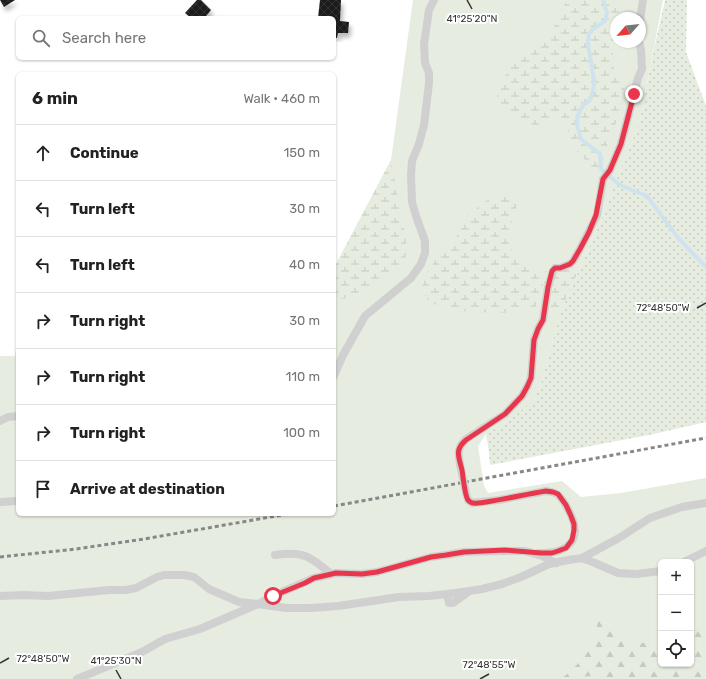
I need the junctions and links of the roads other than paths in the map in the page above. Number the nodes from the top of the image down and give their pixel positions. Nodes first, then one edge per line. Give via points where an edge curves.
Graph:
1 (434, 0) edge
2 (643, 0) edge
3 (641, 12) edge
4 (641, 48) edge
5 (336, 371) edge
6 (16, 416) edge
7 (0, 421) edge
8 (16, 501) edge
9 (0, 502) edge
10 (706, 503) edge
11 (706, 551) edge
12 (531, 552) junction
13 (275, 555) dead end
14 (582, 558) junction
15 (690, 559) edge
16 (556, 563) junction
17 (658, 571) edge
18 (331, 574) junction
19 (0, 596) edge
20 (258, 604) junction
21 (77, 679) edge

1 - 5 lane via 429,10 424,44 425,63 429,73 424,125 412,162 411,175 412,202 425,240 425,253 411,278 365,316
2 - 3 lane
4 - 12 lane, bridge via 642,69 621,144 610,170 603,179 596,215 573,261 552,271 543,320 534,340 531,378 527,387 505,414 459,447 458,454 467,497 472,503 546,491 558,494 566,505 574,530 572,540 566,548 552,553
6 - 7 lane
8 - 9 lane
10 - 14 lane via 650,518
11 - 15 lane
12 - 16 lane
12 - 18 lane via 464,552 431,557 377,572
13 - 18 lane via 307,556
14 - 16 lane
14 - 17 lane via 618,573
16 - 20 lane via 545,565 502,584 447,594 312,608
18 - 20 lane via 314,578
19 - 20 lane via 48,596 126,590 164,575 184,575 238,602
20 - 21 lane via 200,629 165,639 142,652

